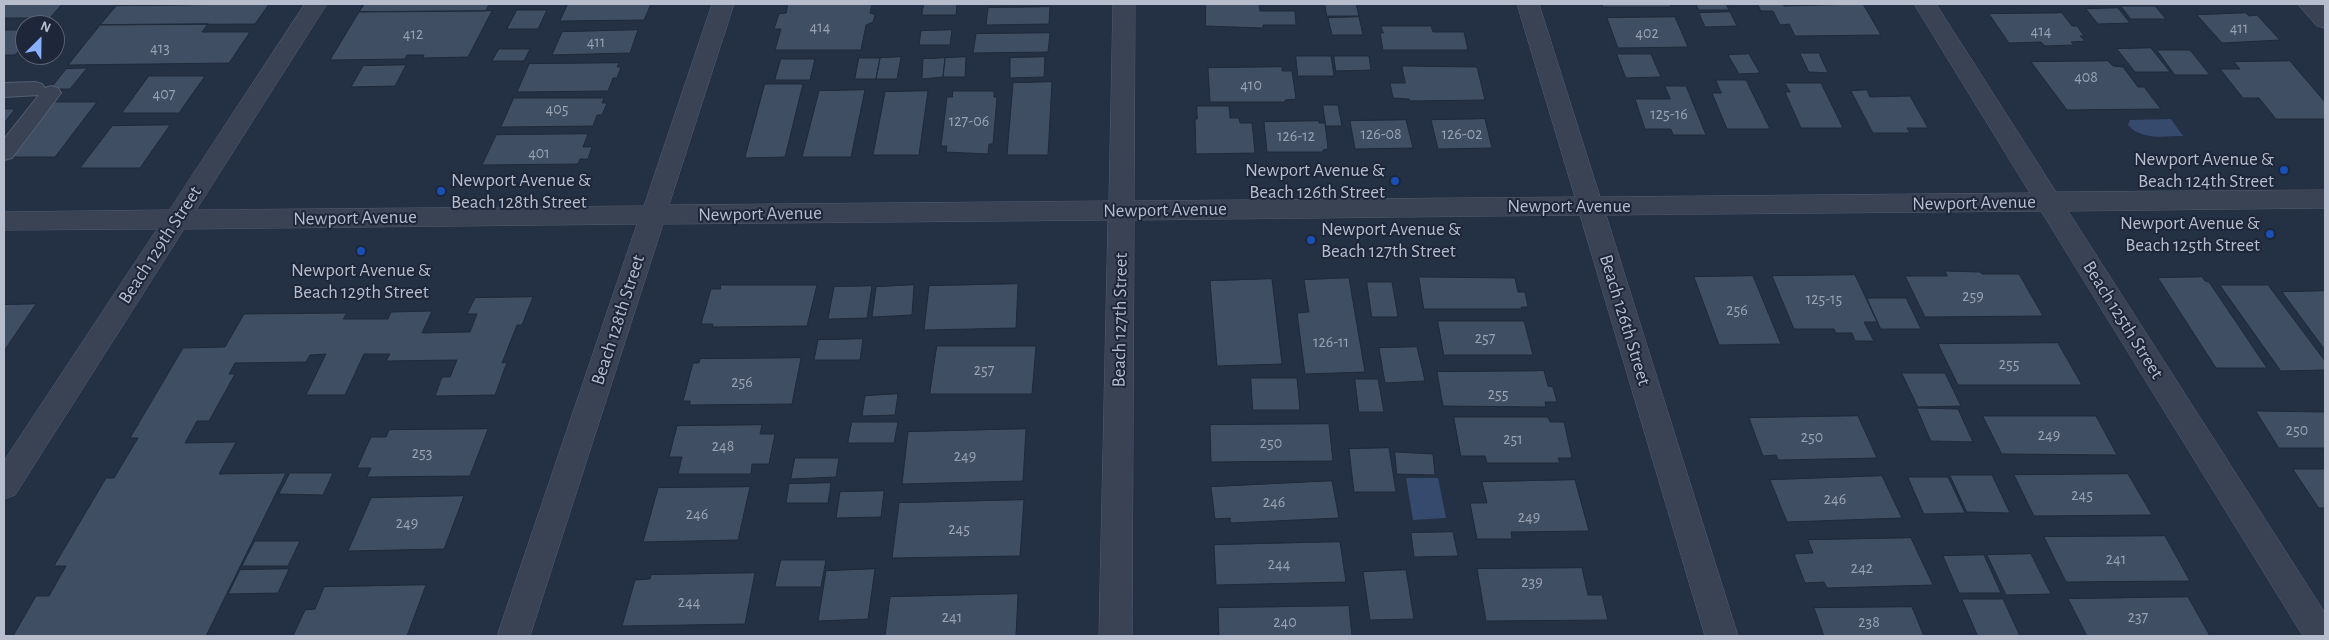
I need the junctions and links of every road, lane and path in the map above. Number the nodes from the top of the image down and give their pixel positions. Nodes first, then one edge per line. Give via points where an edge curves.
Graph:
1 (316, 4) edge
2 (722, 4) edge
3 (1124, 4) edge
4 (1528, 4) edge
5 (1925, 4) edge
6 (2309, 4) edge
7 (2325, 21) edge
8 (4, 90) edge
9 (4, 153) edge
10 (2325, 199) edge
11 (2048, 202) junction
12 (1590, 206) junction
13 (1121, 211) junction
14 (652, 215) junction
15 (177, 220) junction
16 (4, 221) edge
17 (4, 486) edge
18 (514, 636) edge
19 (1116, 636) edge
20 (1722, 636) edge
21 (2321, 636) edge

1 - 15 street, Beach 129th Street
2 - 14 street, Beach 128th Street
3 - 13 street, Beach 127th Street
4 - 12 street, Beach 126th Street
5 - 11 street, Beach 125th Street
6 - 7 street
8 - 9 lane via 43,91
10 - 11 street, Newport Avenue
11 - 12 street, Newport Avenue
11 - 21 street, Beach 125th Street
12 - 13 street, Newport Avenue
12 - 20 street, Beach 126th Street
13 - 14 street, Newport Avenue
13 - 19 street, Beach 127th Street
14 - 15 street, Newport Avenue
14 - 18 street, Beach 128th Street
15 - 16 street, Newport Avenue
15 - 17 street, Beach 129th Street

